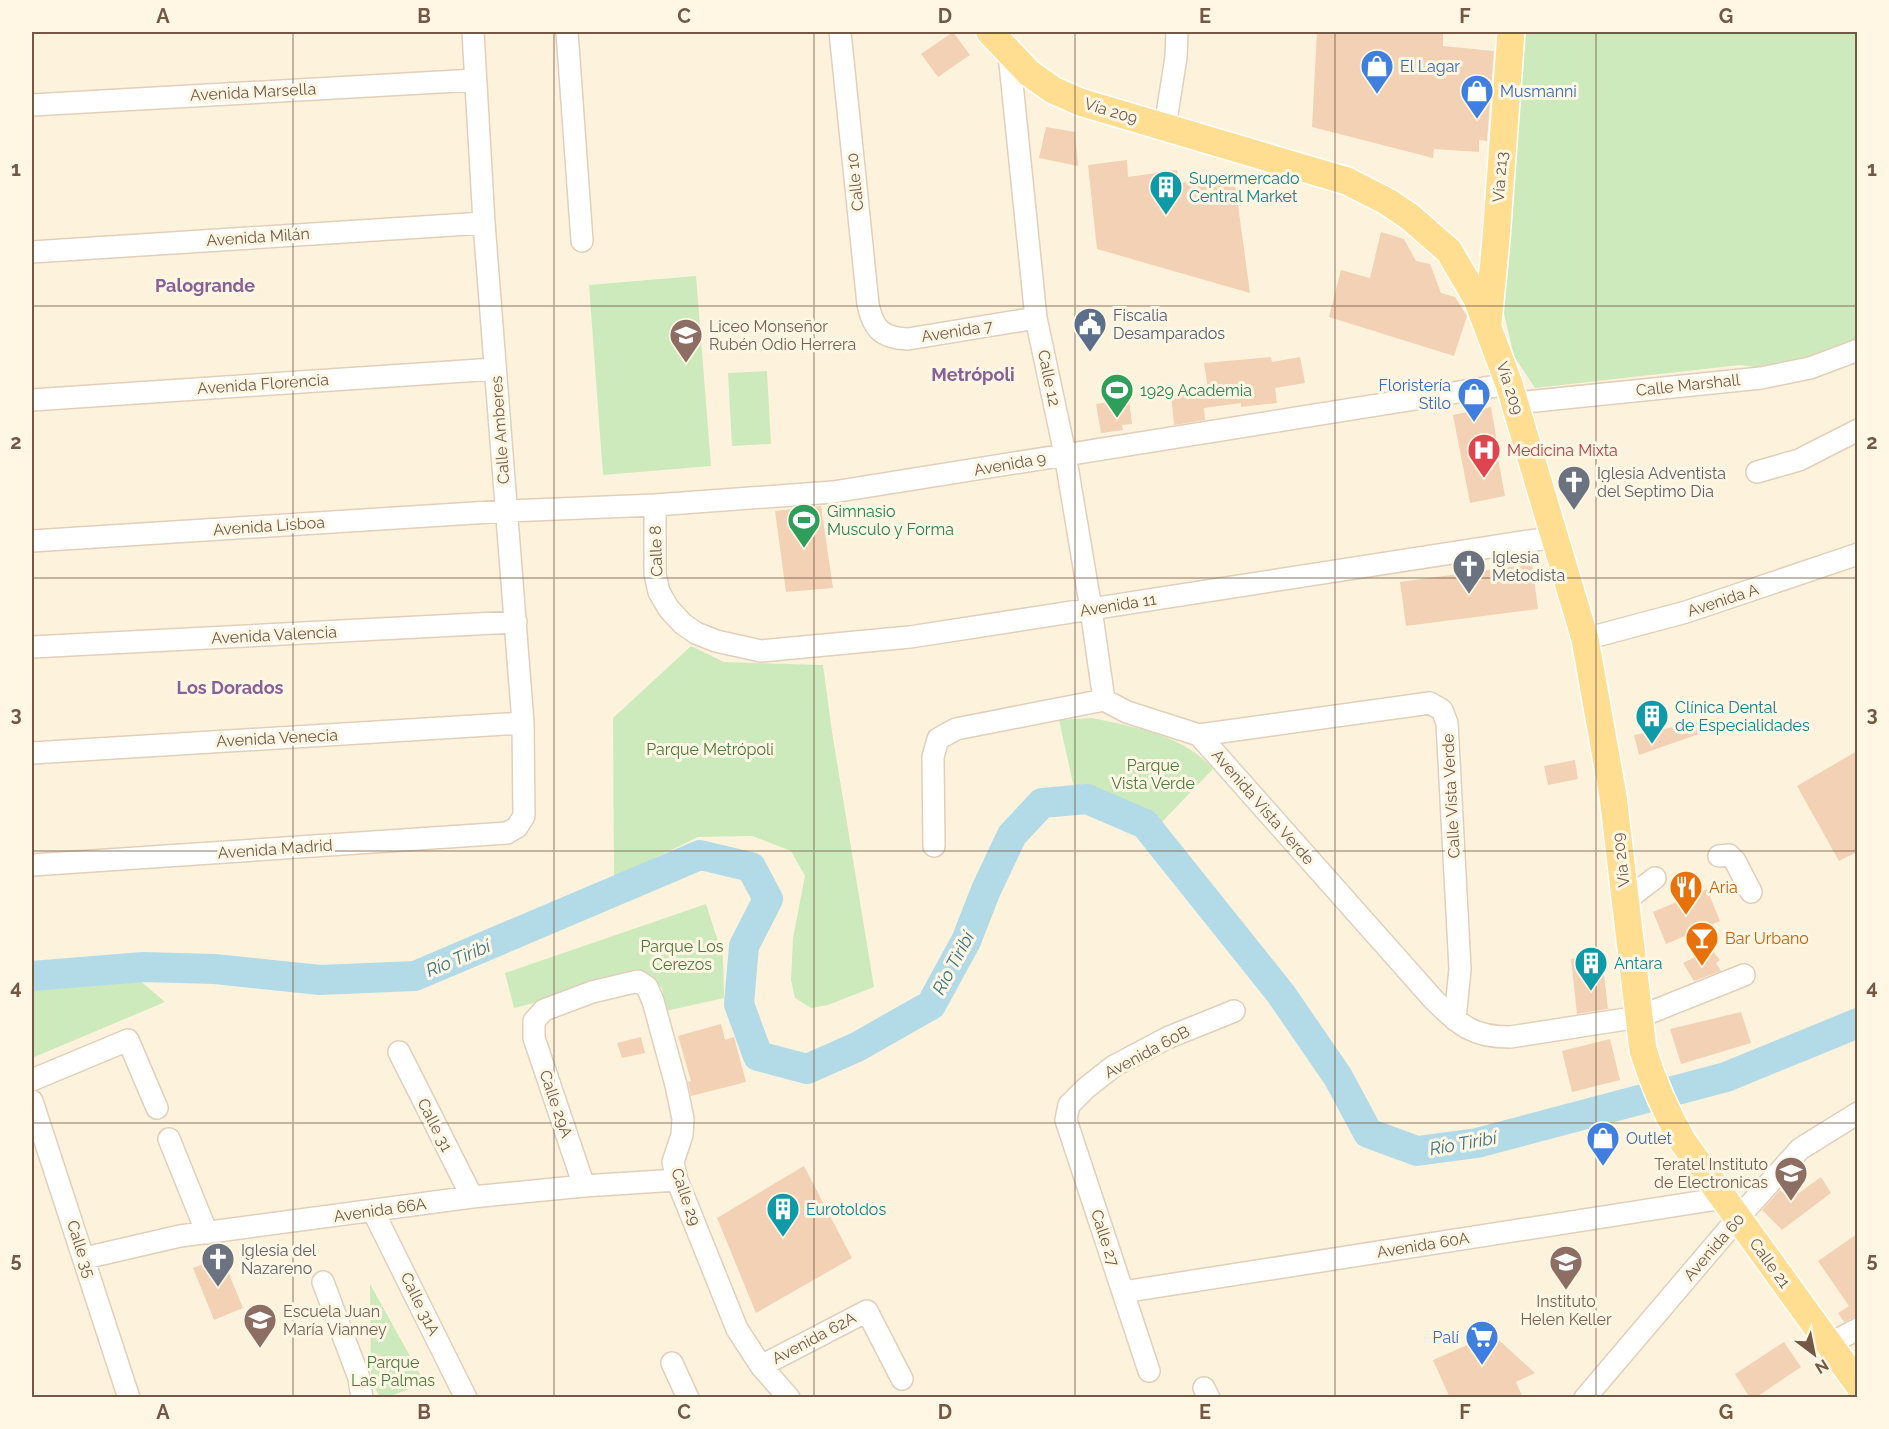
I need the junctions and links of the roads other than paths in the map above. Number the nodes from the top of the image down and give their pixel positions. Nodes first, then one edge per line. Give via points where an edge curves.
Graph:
1 (473, 32) edge
2 (567, 32) edge
3 (840, 32) edge
4 (990, 32) edge
5 (1177, 32) edge
6 (1510, 32) edge
7 (1009, 54) junction
8 (475, 80) junction
9 (32, 105) edge
10 (1165, 127) junction
11 (484, 223) junction
12 (582, 241) dead end
13 (32, 252) edge
14 (1036, 318) junction
15 (1488, 323) junction
16 (879, 330) joint
17 (1857, 350) edge
18 (495, 369) junction
19 (1512, 394) junction
20 (32, 400) edge
21 (1857, 430) edge
22 (1065, 454) junction
23 (1757, 472) dead end
24 (656, 505) junction
25 (506, 511) junction
26 (1555, 537) junction
27 (32, 541) edge
28 (1857, 554) edge
29 (1091, 609) junction
30 (516, 622) junction
31 (684, 624) joint
32 (1585, 639) junction
33 (32, 647) edge
34 (1104, 700) junction
35 (523, 723) junction
36 (1199, 735) junction
37 (32, 753) edge
38 (517, 826) joint
39 (934, 846) dead end
40 (1719, 856) dead end
41 (32, 865) edge
42 (1655, 878) dead end
43 (1751, 892) dead end
44 (1625, 901) junction
45 (1744, 975) dead end
46 (638, 981) joint
47 (1234, 1011) dead end
48 (1639, 1017) junction
49 (1455, 1020) junction
50 (399, 1052) dead end
51 (32, 1080) edge
52 (32, 1101) edge
53 (1070, 1105) joint
54 (157, 1108) dead end
55 (1857, 1113) edge
56 (169, 1139) dead end
57 (1683, 1142) joint
58 (677, 1180) junction
59 (584, 1186) junction
60 (472, 1197) junction
61 (1731, 1208) junction
62 (373, 1211) junction
63 (207, 1233) junction
64 (85, 1258) junction
65 (323, 1282) dead end
66 (1123, 1292) junction
67 (1857, 1329) edge
68 (1829, 1344) junction
69 (672, 1363) dead end
70 (761, 1366) junction
71 (1149, 1371) dead end
72 (902, 1379) dead end
73 (1857, 1384) edge
74 (129, 1398) edge
75 (362, 1398) edge
76 (466, 1398) edge
77 (688, 1398) edge
78 (789, 1398) edge
79 (1586, 1398) edge

1 - 8 street, Calle Amberes
2 - 12 street
3 - 16 street, Calle 10 via 868,304 871,320
4 - 7 main road, Vía 209
5 - 10 street
6 - 15 main road, Vía 213
7 - 10 main road, Vía 209 via 1053,90
7 - 14 street, Calle 12
8 - 9 street, Avenida Marsella
8 - 11 street, Calle Amberes
10 - 15 main road, Vía 209 via 1347,181 1388,202 1449,251
11 - 13 street, Avenida Milán
11 - 18 street, Calle Amberes
14 - 16 street, Avenida 7 via 909,339 896,339
14 - 22 street, Calle 12
15 - 19 main road, Vía 209
17 - 19 street, Calle Marshall via 1810,368 1761,378
18 - 20 street, Avenida Florencia
18 - 25 street, Calle Amberes
19 - 22 street, Avenida 9
19 - 26 main road, Vía 209
21 - 23 street via 1799,460
22 - 24 street, Avenida 9 via 854,490
22 - 29 street, Calle 12
24 - 25 street, Avenida 9
24 - 31 street, Calle 8 via 655,574 659,592
25 - 27 street, Avenida Lisboa
25 - 30 street, Calle Amberes
26 - 29 street, Avenida 11
26 - 32 main road, Vía 209
28 - 32 street, Avenida A via 1686,612
29 - 31 street, Avenida 11 via 910,637 761,651 716,641
29 - 34 street, Calle 12
30 - 33 street, Avenida Valencia
30 - 35 street, Calle Amberes
32 - 44 main road, Vía 209 via 1613,796
34 - 36 street, Avenida Vista Verde via 1127,712
34 - 39 street via 956,729 938,739 933,757
35 - 37 street, Avenida Venecia
35 - 38 street, Calle Amberes via 524,816
36 - 49 street, Avenida Vista Verde
36 - 49 street, Calle Vista Verde via 1430,703 1442,710 1448,723 1460,969
38 - 41 street, Avenida Madrid via 507,833
40 - 43 street via 1729,855 1735,861
42 - 44 street
44 - 48 main road, Vía 209
45 - 48 street, Avenida Vista Verde
46 - 58 street, Calle 29 via 653,1000 678,1096 682,1135 673,1162
46 - 59 street, Calle 29A via 592,992 544,1010 534,1021 534,1038
47 - 53 street, Avenida 60B via 1167,1038 1114,1066
48 - 49 street, Avenida Vista Verde via 1510,1037 1491,1037
48 - 57 main road, Vía 209 via 1650,1076
50 - 60 street, Calle 31
51 - 54 street via 128,1040
52 - 64 street, Calle 35
53 - 66 street, Calle 27 via 1066,1120
55 - 61 street, Avenida 60 via 1800,1149
56 - 63 street
57 - 61 main road, Calle 21
58 - 59 street, Avenida 66A
58 - 70 street, Calle 29 via 737,1329
59 - 60 street, Avenida 66A
60 - 62 street, Avenida 66A
61 - 66 street, Avenida 60A
61 - 68 main road, Calle 21
61 - 79 street, Avenida 60
62 - 63 street, Avenida 66A
62 - 76 street, Calle 31A
63 - 64 street, Avenida 66A
64 - 74 street, Calle 35
65 - 75 street
66 - 71 street, Calle 27
67 - 68 street
68 - 73 main road, Calle 21
69 - 77 street
70 - 72 street, Avenida 62A via 867,1311
70 - 78 street, Calle 29

